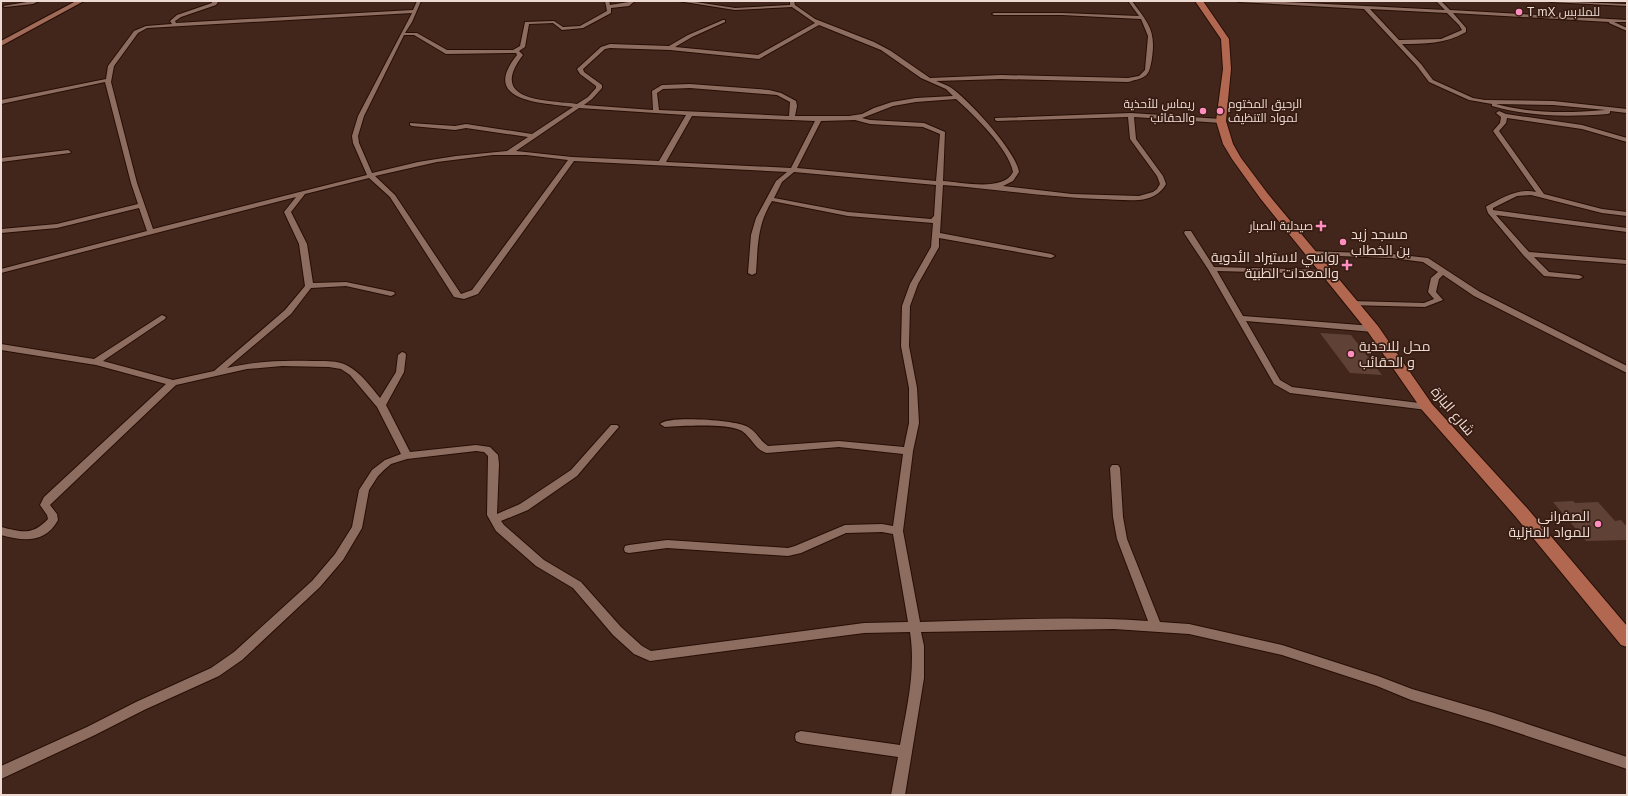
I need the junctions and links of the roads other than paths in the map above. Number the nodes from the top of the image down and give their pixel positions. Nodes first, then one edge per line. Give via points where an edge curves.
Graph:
1 (37, 1) edge
2 (81, 1) edge
3 (214, 1) edge
4 (419, 1) edge
5 (607, 1) edge
6 (633, 1) edge
7 (680, 1) edge
8 (1130, 1) edge
9 (1199, 1) edge
10 (1239, 1) edge
11 (1438, 1) edge
12 (1551, 1) edge
13 (1296, 2) edge
14 (793, 4) edge
15 (1627, 4) edge
16 (5, 6) dead end
17 (608, 7) junction
18 (1365, 7) junction
19 (415, 11) junction
20 (1449, 11) junction
21 (994, 14) dead end
22 (1142, 18) junction
23 (1608, 20) junction
24 (723, 21) dead end
25 (1627, 21) edge
26 (818, 23) junction
27 (174, 24) junction
28 (1627, 30) edge
29 (402, 34) junction
30 (1399, 42) junction
31 (1, 44) edge
32 (670, 48) junction
33 (517, 51) junction
34 (108, 80) junction
35 (929, 80) junction
36 (956, 96) junction
37 (1, 102) edge
38 (1485, 102) junction
39 (578, 106) junction
40 (656, 110) junction
41 (1625, 111) edge
42 (690, 114) junction
43 (1131, 115) junction
44 (1504, 116) junction
45 (792, 117) junction
46 (852, 117) junction
47 (819, 119) junction
48 (997, 119) dead end
49 (1221, 121) junction
50 (412, 124) dead end
51 (532, 136) junction
52 (1627, 140) edge
53 (68, 152) dead end
54 (509, 153) junction
55 (572, 159) junction
56 (1, 160) edge
57 (661, 164) junction
58 (794, 170) junction
59 (370, 175) junction
60 (938, 183) junction
61 (995, 187) junction
62 (303, 193) junction
63 (1541, 196) junction
64 (770, 199) junction
65 (142, 205) junction
66 (1490, 212) junction
67 (1627, 214) edge
68 (937, 217) junction
69 (1627, 230) edge
70 (1, 231) edge
71 (151, 233) junction
72 (1188, 234) dead end
73 (936, 235) junction
74 (1311, 253) junction
75 (1527, 254) junction
76 (1051, 256) dead end
77 (1627, 262) edge
78 (1212, 269) junction
79 (1, 271) edge
80 (1443, 271) junction
81 (1327, 272) junction
82 (752, 274) dead end
83 (1579, 277) dead end
84 (309, 286) junction
85 (391, 294) dead end
86 (1352, 303) junction
87 (162, 317) dead end
88 (1240, 318) junction
89 (1373, 329) junction
90 (1, 347) edge
91 (402, 355) dead end
92 (96, 362) junction
93 (1627, 370) edge
94 (217, 372) junction
95 (173, 383) junction
96 (381, 405) junction
97 (1427, 407) junction
98 (666, 424) dead end
99 (614, 427) dead end
100 (908, 451) junction
101 (407, 456) junction
102 (1115, 468) dead end
103 (494, 520) junction
104 (898, 530) junction
105 (1, 531) edge
106 (629, 549) dead end
107 (1156, 626) junction
108 (915, 628) junction
109 (1627, 639) edge
110 (801, 736) dead end
111 (906, 752) junction
112 (1627, 763) edge
113 (1, 772) edge
114 (898, 795) edge

1 - 16 street
2 - 31 street
3 - 27 street via 214,4 174,18 171,20
4 - 19 street
5 - 17 street
6 - 17 street via 627,5
7 - 14 street via 735,9
8 - 22 street
9 - 49 main road, شارع البازة via 1225,39 1227,49
10 - 13 street
11 - 20 street
12 - 15 street
13 - 18 street
14 - 26 street via 805,16
17 - 33 street via 608,13 577,29 562,29 554,22 527,23 522,47
18 - 20 street
18 - 30 street
19 - 27 street
19 - 29 street
20 - 23 street
20 - 30 street via 1464,28 1460,34 1442,40
21 - 22 street
22 - 35 street via 1150,32 1151,40 1148,70 1141,77 1119,80 1001,77
23 - 25 street
23 - 28 street
24 - 32 street
26 - 32 street via 760,57
26 - 35 street via 883,48
27 - 34 street via 146,27 136,32 111,66
29 - 33 street via 415,34 446,52
29 - 59 street via 361,116 355,136
30 - 38 street via 1431,81 1471,99
32 - 39 street via 615,45 603,48 581,67 580,71 597,83 599,88
33 - 39 street via 520,55 508,70 507,77 514,94 529,99
34 - 37 street
34 - 65 street
35 - 36 street via 949,89
36 - 46 street via 904,102 876,109 863,116
36 - 61 street via 1015,162 1014,175 1008,182
38 - 41 street via 1553,103
38 - 41 street via 1517,112 1543,115
38 - 44 street
39 - 40 street
39 - 51 street
40 - 42 street
40 - 45 street via 654,92 658,88 690,86 780,94 793,101
42 - 45 street
42 - 57 street
43 - 48 street
43 - 49 street
43 - 61 street via 1133,139 1163,184 1155,193 1139,198 1072,196
44 - 52 street via 1586,128
44 - 63 street via 1503,123 1496,131
45 - 47 street
46 - 47 street via 855,118
46 - 60 street via 870,122 924,125 943,133
47 - 58 street
49 - 74 main road, شارع البازة via 1228,144 1237,159
50 - 51 street via 455,128 466,126
51 - 54 street
53 - 56 street
54 - 55 street
54 - 59 street via 454,159
55 - 57 street
55 - 59 street via 474,292 462,297 457,295 394,196
57 - 58 street
58 - 60 street
58 - 64 street via 779,181
59 - 62 street
60 - 61 street
60 - 68 street
62 - 71 street
62 - 84 street via 287,212 303,244
63 - 66 street via 1531,193 1516,194 1491,204
63 - 67 street via 1602,211
64 - 68 street via 874,217 932,221
64 - 82 street via 756,224
65 - 70 street via 57,226
65 - 71 street
66 - 69 street
66 - 75 street
68 - 73 street
71 - 79 street
72 - 78 street
73 - 76 street
73 - 100 street via 935,247 918,277 906,306 905,346 914,405 914,423
74 - 80 street via 1425,260
74 - 81 main road, شارع البازة
75 - 77 street
75 - 83 street via 1547,274
78 - 81 street
78 - 88 street
80 - 86 street via 1434,278 1432,292 1439,300 1434,303
80 - 93 street via 1477,294
81 - 86 main road, شارع البازة
84 - 85 street via 346,284
84 - 94 street via 288,312
86 - 89 main road, شارع البازة
87 - 92 street
88 - 89 street
88 - 97 street via 1281,386 1290,390
89 - 97 main road, شارع البازة
90 - 92 street
91 - 96 street via 400,372
92 - 95 street
94 - 95 street
94 - 96 street via 282,363 336,365 353,373
95 - 105 street via 48,500 45,505 53,520 43,531 26,538
96 - 101 street
97 - 109 main road, شارع البازة via 1521,512
98 - 100 street via 708,423 740,427 745,429 759,446 767,450 839,444
99 - 103 street via 574,473 524,507
100 - 104 street
101 - 103 street via 476,448 491,452 494,464
101 - 113 street via 388,462 374,473 364,490 357,528 339,557 316,584 238,656 215,672
102 - 107 street via 1122,539
103 - 108 street via 510,539 540,563 577,585 617,631 638,650 650,656 864,628
104 - 106 street via 845,529 788,552 667,544
104 - 108 street
107 - 108 street via 1028,624
107 - 112 street via 1189,629 1282,650
108 - 111 street via 918,678
110 - 111 street
111 - 114 street

